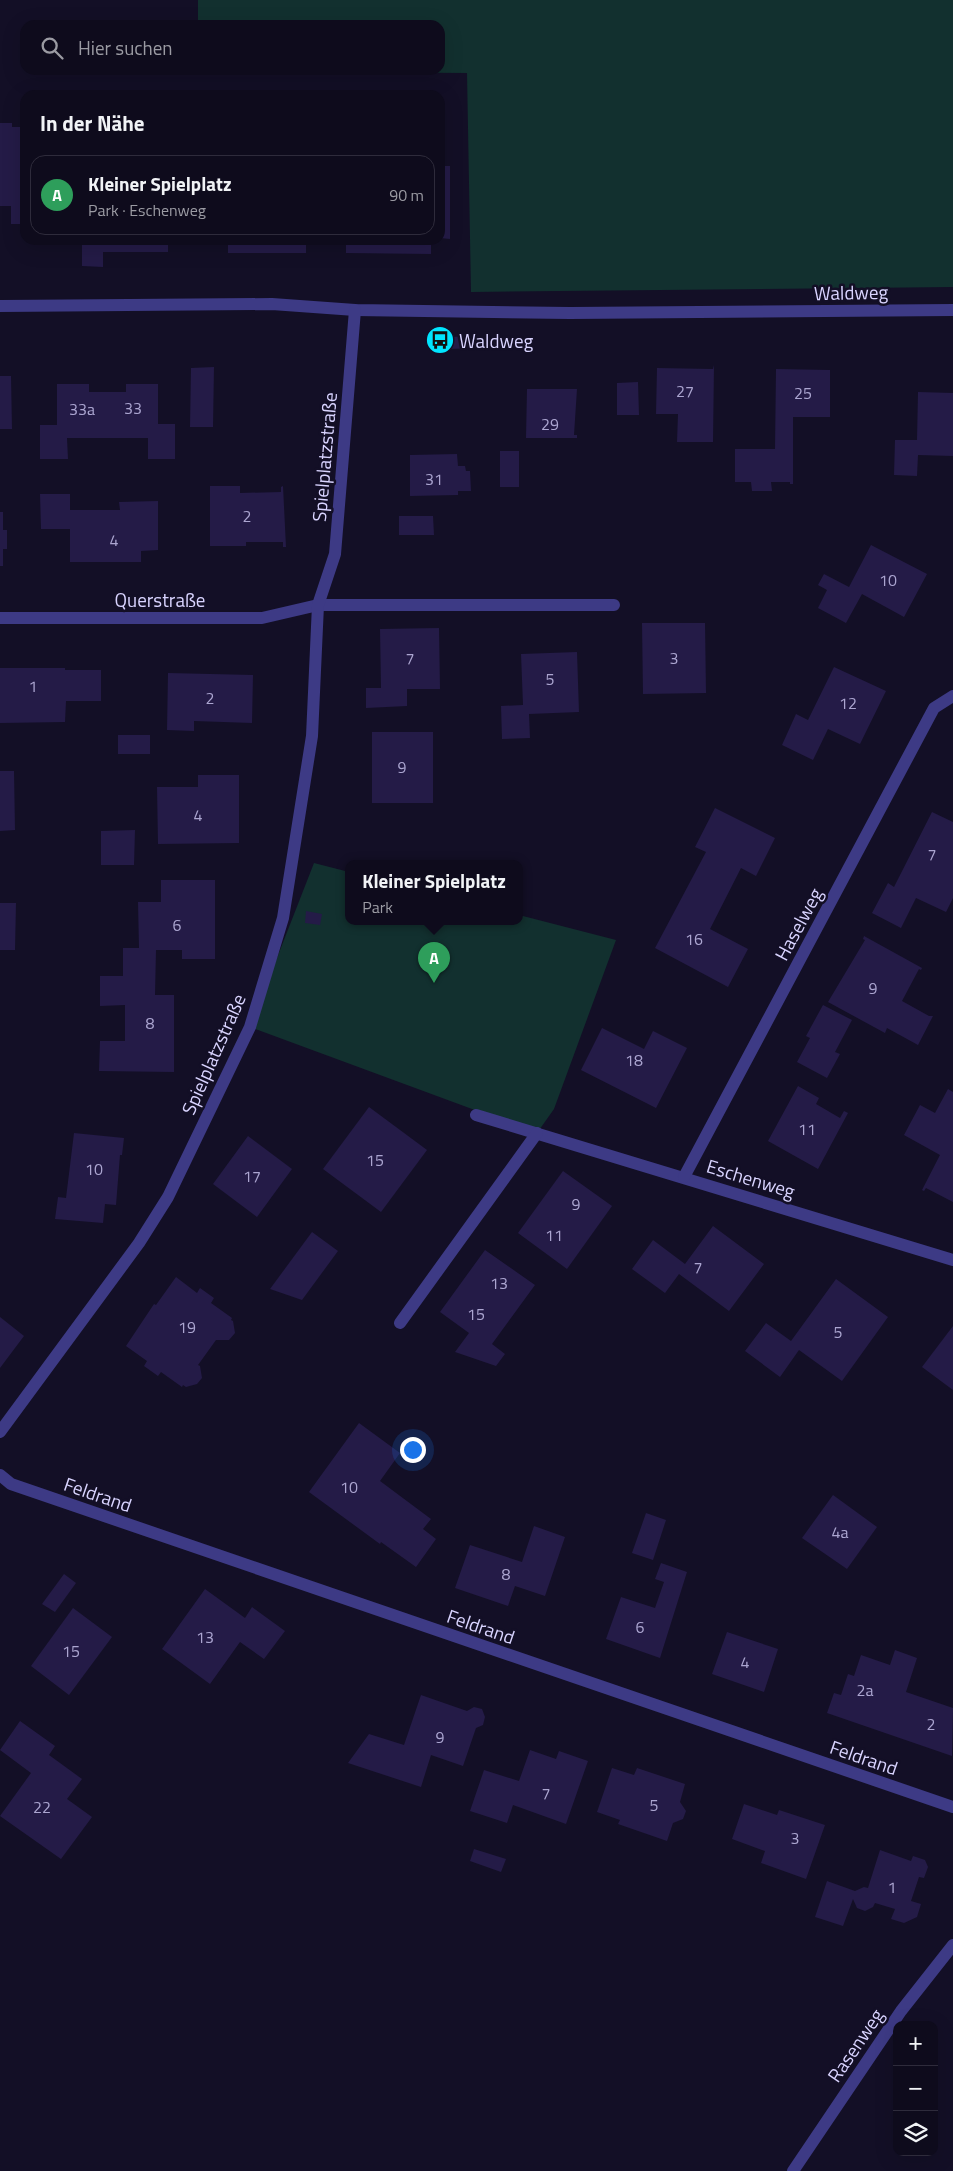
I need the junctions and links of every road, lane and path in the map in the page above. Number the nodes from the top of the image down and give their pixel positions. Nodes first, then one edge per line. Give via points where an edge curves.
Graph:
1 (0, 306) edge
2 (355, 310) junction
3 (953, 310) edge
4 (318, 605) junction
5 (614, 605) dead end
6 (0, 618) edge
7 (953, 696) edge
8 (476, 1115) dead end
9 (537, 1133) junction
10 (684, 1177) junction
11 (953, 1260) edge
12 (400, 1323) dead end
13 (0, 1432) edge
14 (0, 1475) edge
15 (953, 1807) edge
16 (953, 1945) edge
17 (793, 2171) edge

1 - 2 street, Waldweg via 272,304
2 - 3 street, Waldweg via 570,314
2 - 4 street, Spielplatzstraße via 335,554
4 - 5 street
4 - 6 street, Querstraße via 262,618
4 - 13 street, Spielplatzstraße via 312,736 283,918 250,1027 168,1197 139,1243
7 - 10 street, Haselweg via 934,708
8 - 9 street, Eschenweg
9 - 10 street, Eschenweg
9 - 12 street
10 - 11 street, Eschenweg
14 - 15 street, Feldrand via 11,1484
16 - 17 street, Rasenweg via 901,2011

